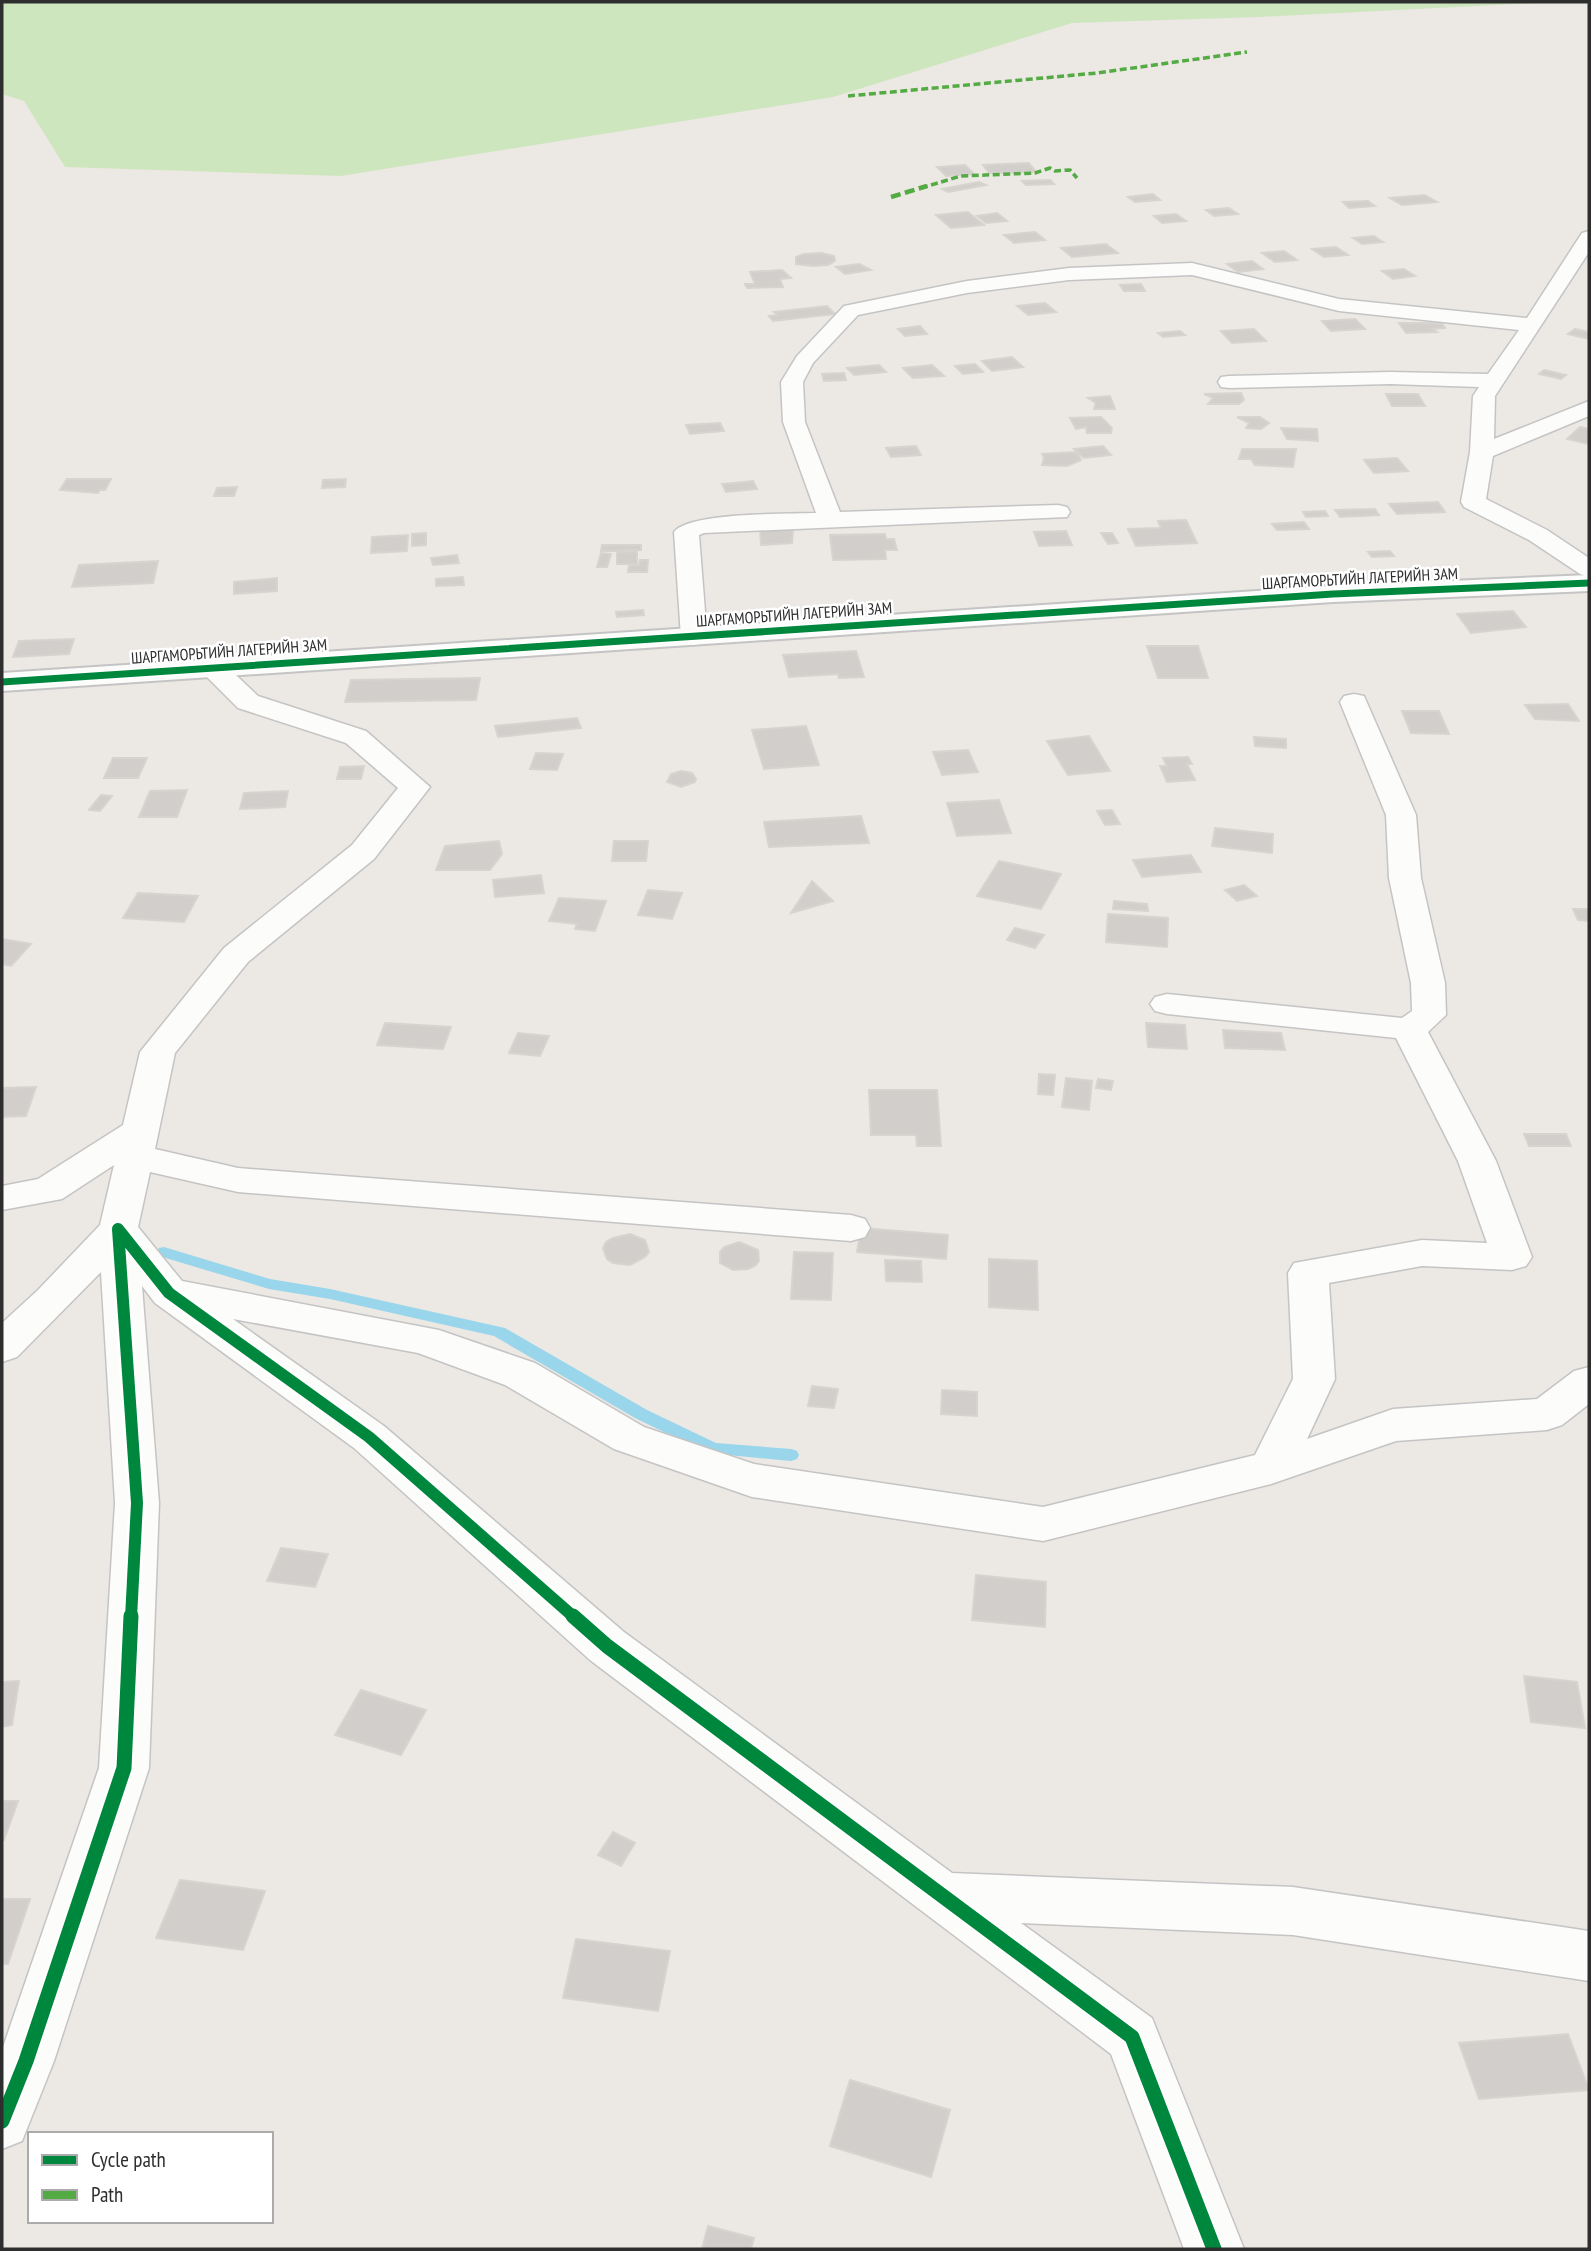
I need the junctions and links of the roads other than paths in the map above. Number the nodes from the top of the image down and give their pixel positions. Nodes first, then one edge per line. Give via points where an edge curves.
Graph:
1 (1588, 240) edge
2 (1532, 325) junction
3 (1494, 381) junction
4 (1229, 383) dead end
5 (1589, 408) edge
6 (1482, 452) junction
7 (1058, 512) dead end
8 (830, 517) junction
9 (1589, 569) edge
10 (1589, 583) edge
11 (694, 636) junction
12 (212, 668) junction
13 (2, 682) edge
14 (1354, 702) dead end
15 (1167, 1004) dead end
16 (1409, 1028) junction
17 (136, 1144) junction
18 (2, 1198) edge
19 (851, 1228) dead end
20 (118, 1229) junction
21 (169, 1293) junction
22 (2, 1347) edge
23 (1589, 1382) edge
24 (1271, 1468) junction
25 (943, 1896) junction
26 (1589, 1956) edge
27 (2, 2121) edge
28 (1214, 2249) edge

1 - 2 street
2 - 3 street
2 - 8 street via 1339,304 1192,269 1069,274 967,287 851,310 804,360 792,382 794,422
3 - 4 street via 1390,378
3 - 6 street via 1484,396
5 - 6 street
6 - 9 street via 1473,502 1538,535
7 - 8 street
8 - 11 street via 699,526 685,532
10 - 11 street, ШАРГАМОРЬТИЙН ЛАГЕРИЙН ЗАМ via 1334,594
11 - 12 street, ШАРГАМОРЬТИЙН ЛАГЕРИЙН ЗАМ
12 - 13 street, ШАРГАМОРЬТИЙН ЛАГЕРИЙН ЗАМ
12 - 17 street via 248,702 356,737 415,786 363,852 236,955 158,1052
14 - 16 street via 1401,815 1405,878 1428,983 1429,1016
15 - 16 street
16 - 24 street via 1477,1161 1512,1257 1422,1253 1308,1273 1314,1379
17 - 18 street via 49,1190
17 - 19 street via 238,1180
17 - 20 street
20 - 21 street
20 - 22 street
20 - 27 street via 137,1503 124,1768
21 - 24 street via 424,1340 520,1374 629,1438 752,1480 1043,1524
21 - 25 street via 369,1437 607,1646
23 - 24 street via 1548,1414 1393,1425
25 - 26 street via 1293,1911
25 - 28 street via 1132,2037

